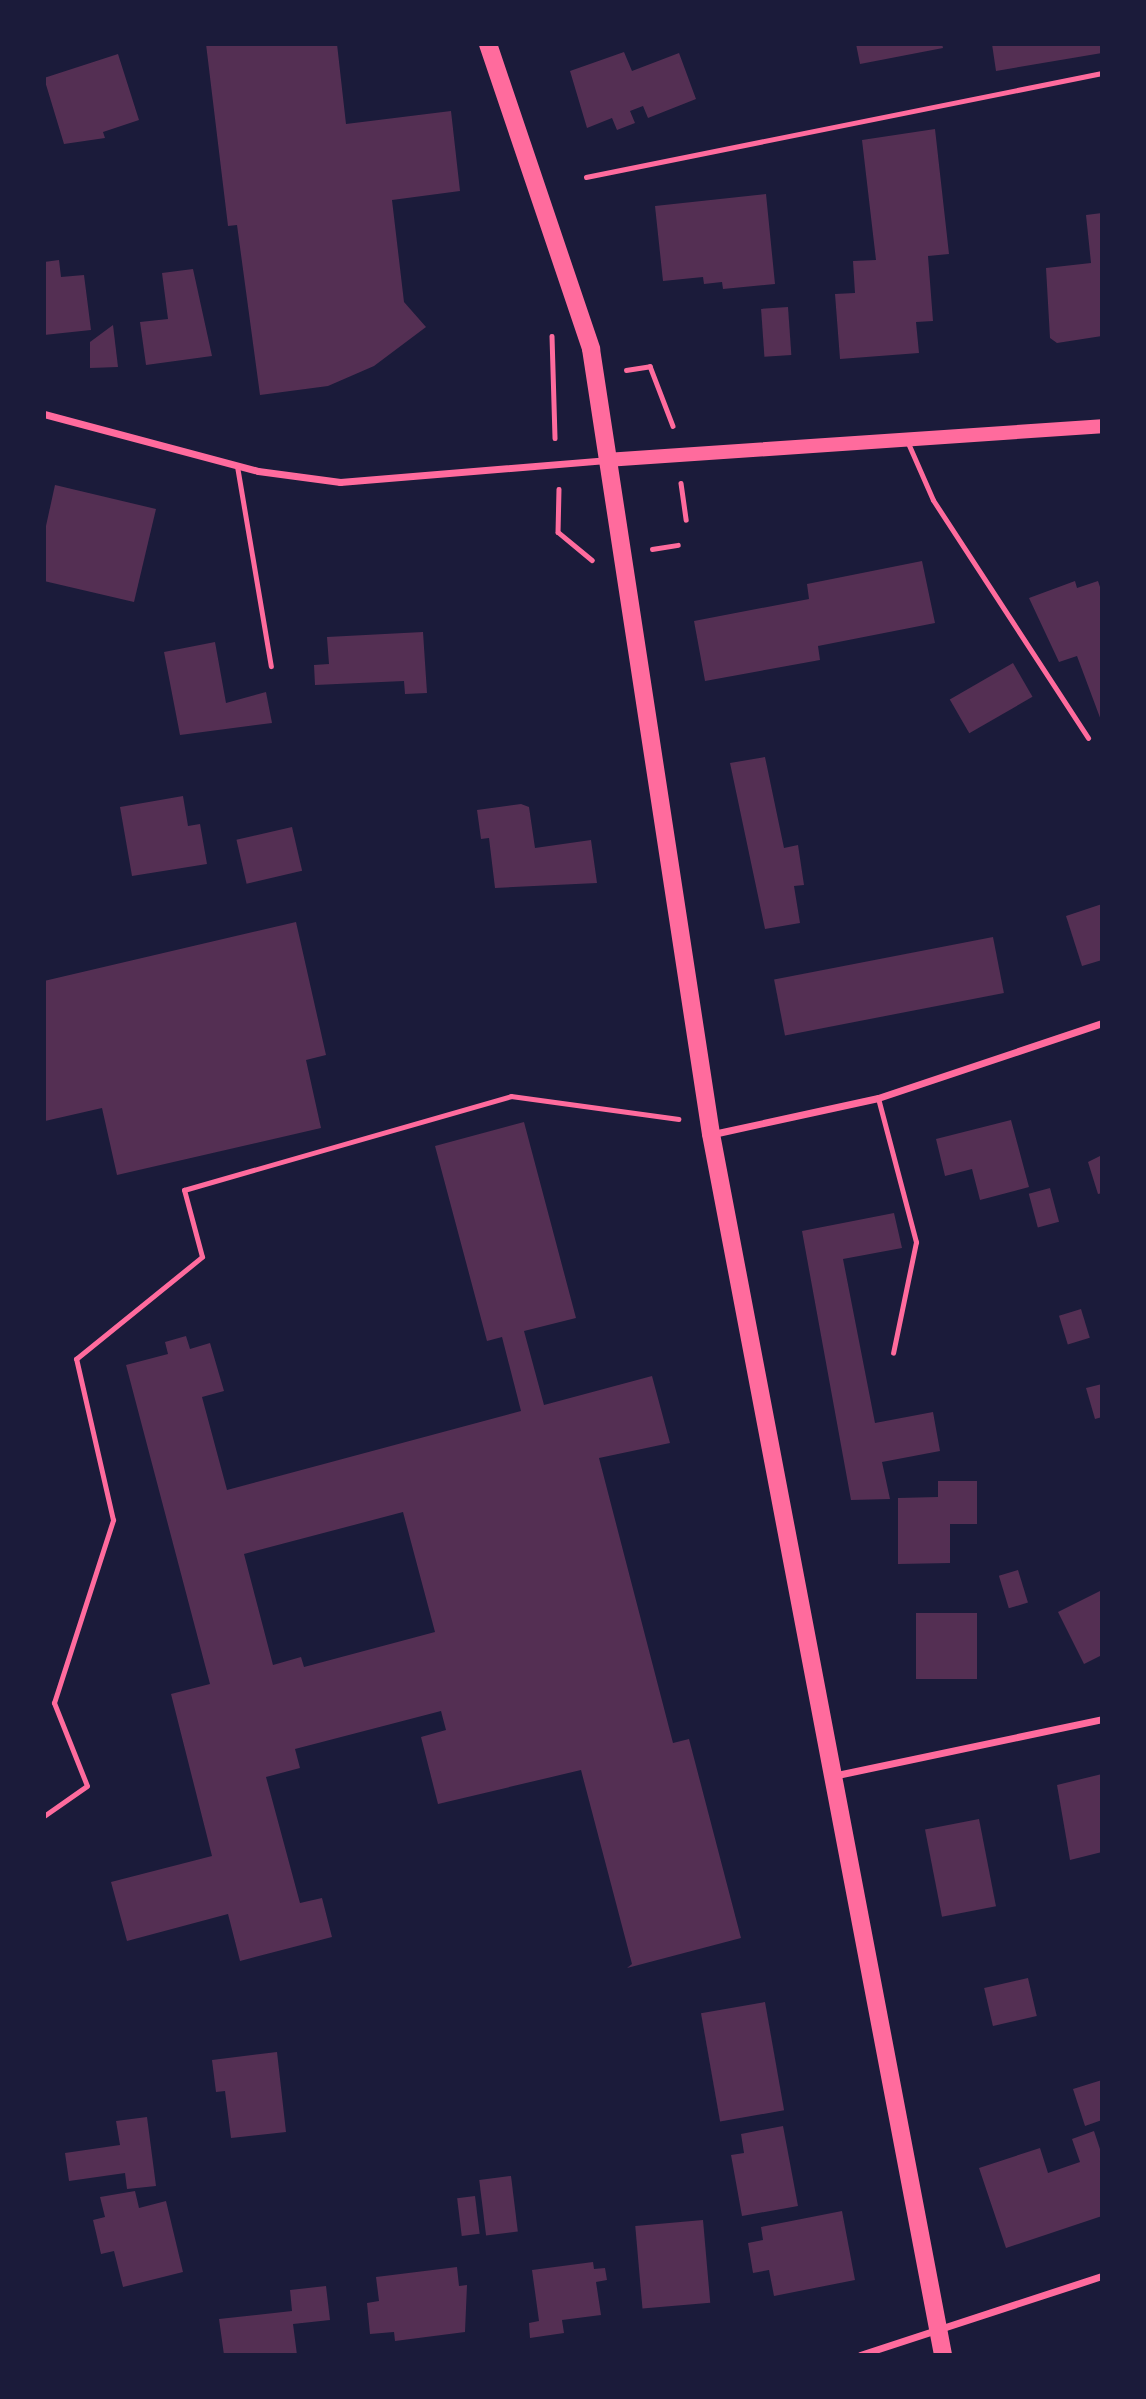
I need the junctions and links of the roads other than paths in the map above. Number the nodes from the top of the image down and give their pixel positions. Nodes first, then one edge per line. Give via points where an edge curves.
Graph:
1 (488, 44) edge
2 (44, 414) edge
3 (1102, 426) edge
4 (906, 439) junction
5 (606, 460) junction
6 (237, 466) junction
7 (271, 666) dead end
8 (1088, 738) dead end
9 (1102, 1023) edge
10 (878, 1098) junction
11 (711, 1134) junction
12 (893, 1353) dead end
13 (1102, 1719) edge
14 (837, 1775) junction
15 (1102, 2276) edge
16 (939, 2334) junction
17 (860, 2355) edge
18 (943, 2355) edge

1 - 5 main road via 591,349
2 - 6 street
3 - 4 main road
4 - 5 main road
4 - 8 lane via 933,500
5 - 6 street via 340,482
5 - 11 main road
6 - 7 lane
9 - 10 street
10 - 11 street
10 - 12 lane via 916,1241
11 - 14 main road
13 - 14 street
14 - 16 main road
15 - 16 street
16 - 17 street
16 - 18 main road

